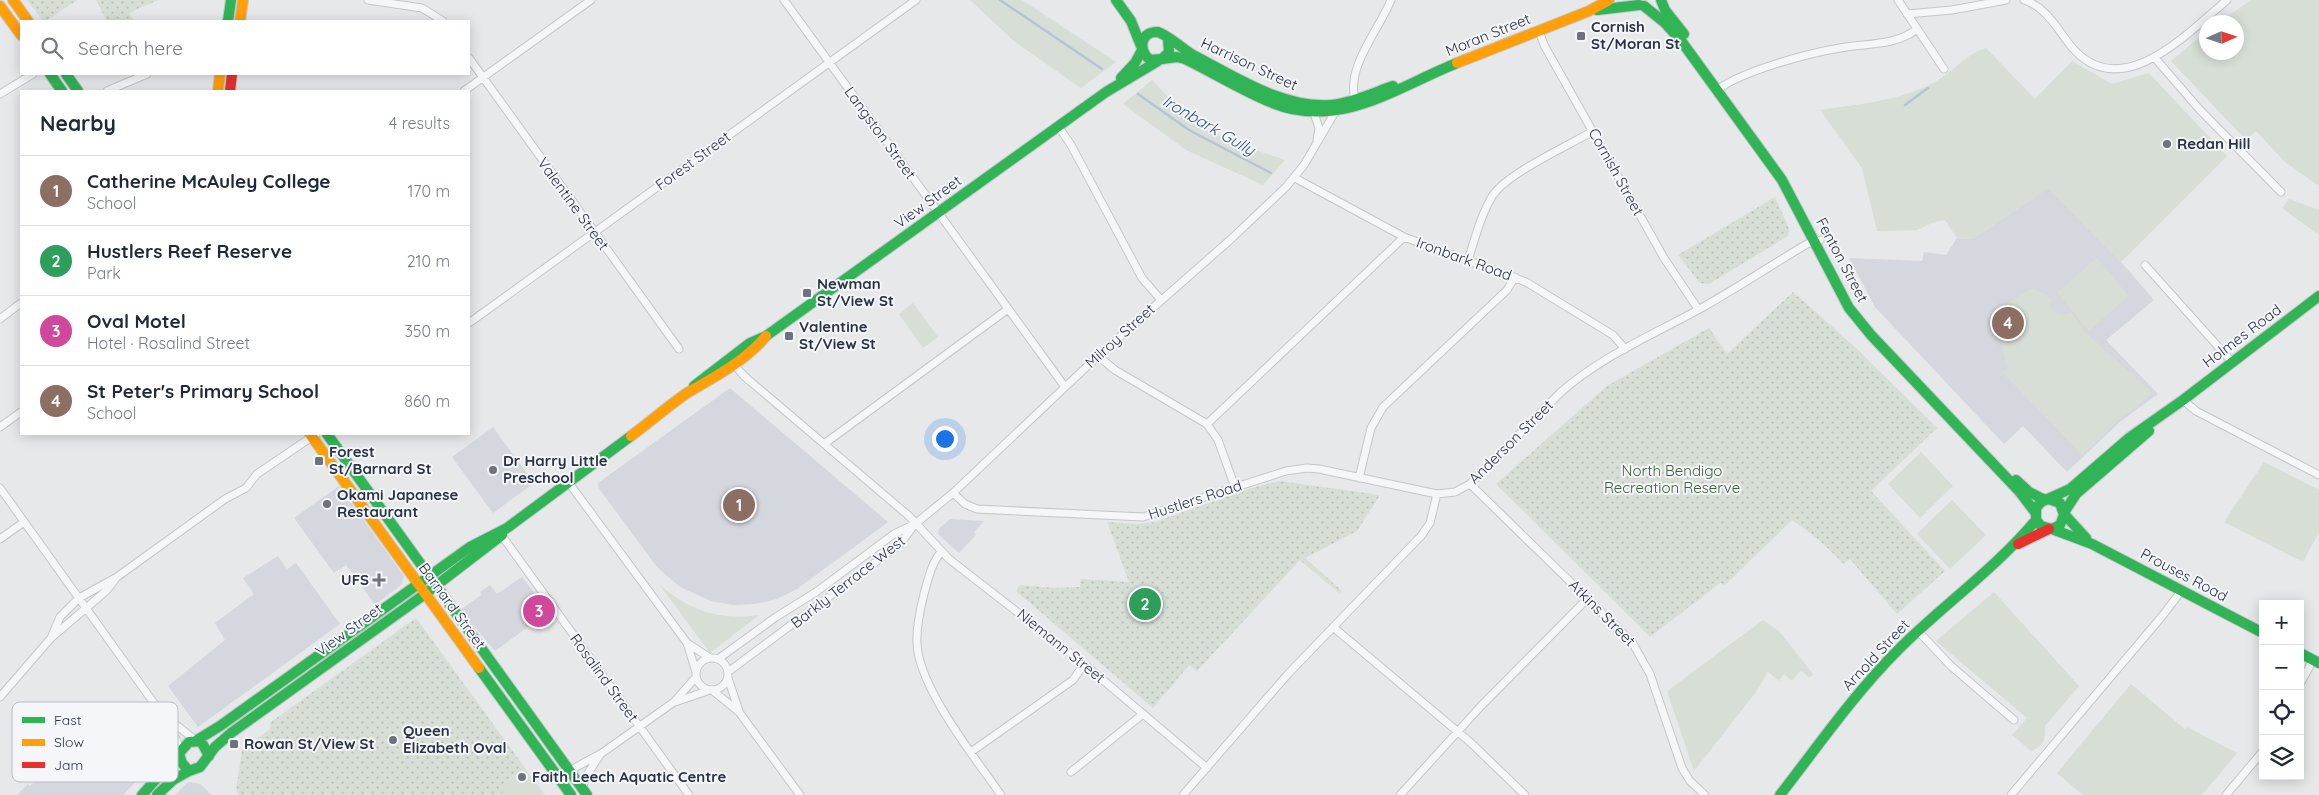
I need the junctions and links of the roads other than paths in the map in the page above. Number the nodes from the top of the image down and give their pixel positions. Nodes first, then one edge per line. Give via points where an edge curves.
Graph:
1 (13, 0) edge
2 (231, 0) edge
3 (243, 0) edge
4 (368, 0) edge
5 (784, 0) edge
6 (916, 0) edge
7 (1116, 0) edge
8 (1121, 0) edge
9 (1391, 0) edge
10 (1609, 0) edge
11 (1659, 0) edge
12 (1898, 0) edge
13 (2006, 0) edge
14 (2024, 0) edge
15 (2227, 0) edge
16 (588, 1) edge
17 (1638, 4) edge
18 (0, 6) edge
19 (1589, 11) junction
20 (1907, 14) junction
21 (27, 20) edge
22 (228, 20) edge
23 (240, 20) edge
24 (441, 20) edge
25 (1917, 29) junction
26 (1540, 31) junction
27 (1152, 32) junction
28 (20, 34) edge
29 (1168, 39) junction
30 (1141, 48) junction
31 (2154, 57) junction
32 (470, 60) edge
33 (1160, 60) junction
34 (829, 63) junction
35 (1944, 69) dead end
36 (31, 75) edge
37 (51, 75) edge
38 (67, 75) edge
39 (145, 75) edge
40 (220, 75) edge
41 (232, 75) edge
42 (1426, 76) junction
43 (482, 78) junction
44 (1720, 89) junction
45 (61, 90) edge
46 (77, 90) edge
47 (109, 90) edge
48 (218, 90) edge
49 (230, 90) edge
50 (465, 90) edge
51 (1106, 92) junction
52 (0, 94) edge
53 (1355, 99) junction
54 (1319, 111) junction
55 (1336, 112) junction
56 (1058, 126) junction
57 (1593, 131) junction
58 (1317, 142) junction
59 (1295, 178) junction
60 (2281, 192) dead end
61 (938, 213) junction
62 (594, 232) junction
63 (1404, 237) junction
64 (1817, 241) junction
65 (1468, 260) junction
66 (2144, 265) dead end
67 (1514, 277) junction
68 (2319, 296) edge
69 (1161, 300) junction
70 (20, 305) edge
71 (1008, 309) junction
72 (1698, 309) junction
73 (0, 319) edge
74 (470, 322) edge
75 (679, 349) dead end
76 (1625, 350) junction
77 (1098, 356) junction
78 (731, 361) junction
79 (2232, 362) junction
80 (1065, 387) junction
81 (2183, 400) junction
82 (20, 413) edge
83 (1207, 424) junction
84 (0, 427) edge
85 (312, 435) edge
86 (328, 435) edge
87 (824, 444) junction
88 (2319, 475) edge
89 (1359, 478) junction
90 (569, 483) junction
91 (1470, 484) junction
92 (1235, 487) junction
93 (0, 488) edge
94 (953, 493) junction
95 (1437, 494) junction
96 (2047, 499) junction
97 (2065, 513) junction
98 (2036, 516) junction
99 (24, 522) junction
100 (915, 524) junction
101 (2051, 529) junction
102 (504, 532) junction
103 (0, 539) edge
104 (2092, 544) junction
105 (2009, 550) junction
106 (941, 552) junction
107 (429, 576) junction
108 (117, 577) junction
109 (418, 584) junction
110 (436, 586) junction
111 (2182, 590) junction
112 (425, 594) junction
113 (79, 598) junction
114 (1588, 598) junction
115 (86, 609) junction
116 (1333, 627) junction
117 (1918, 631) junction
118 (2259, 631) edge
119 (51, 638) junction
120 (687, 643) junction
121 (2304, 655) edge
122 (710, 658) junction
123 (718, 659) junction
124 (2316, 662) edge
125 (1084, 664) junction
126 (696, 674) junction
127 (728, 675) junction
128 (2304, 678) edge
129 (711, 690) junction
130 (0, 697) edge
131 (152, 702) edge
132 (674, 702) junction
133 (739, 712) junction
134 (1143, 714) junction
135 (2014, 720) dead end
136 (178, 726) edge
137 (640, 726) junction
138 (1457, 731) junction
139 (196, 740) junction
140 (178, 747) edge
141 (971, 752) junction
142 (179, 753) junction
143 (602, 753) junction
144 (209, 756) junction
145 (2259, 756) edge
146 (1208, 768) junction
147 (189, 770) junction
148 (569, 771) junction
149 (1071, 772) dead end
150 (178, 777) edge
151 (153, 782) edge
152 (171, 782) edge
153 (582, 793) edge
154 (142, 795) edge
155 (157, 795) edge
156 (571, 795) edge
157 (689, 795) edge
158 (800, 795) edge
159 (1001, 795) edge
160 (1183, 795) edge
161 (1400, 795) edge
162 (1525, 795) edge
163 (1705, 795) edge
164 (1780, 795) edge
165 (2011, 795) edge
166 (2226, 795) edge

1 - 21 street
2 - 22 street
3 - 23 street
4 - 24 street via 418,7
5 - 34 street, Langston Street
6 - 34 street, Forest Street
7 - 30 street via 1130,21
8 - 27 street via 1139,23
9 - 53 street via 1355,73
10 - 19 street, Moran Street
11 - 17 street, Moran Street via 1654,4
11 - 44 street, Fenton Street
12 - 20 street
13 - 20 street
14 - 31 street via 2037,5 2075,52 2094,65 2120,69
15 - 31 street
16 - 43 street
17 - 19 street, Moran Street
17 - 44 street, Fenton Street via 1676,34
18 - 28 street
19 - 26 street, Moran Street
20 - 25 street
25 - 35 street
25 - 44 street via 1900,40 1835,48 1796,58
26 - 42 street, Moran Street
26 - 57 street, Cornish Street via 1544,45
27 - 29 street via 1161,33
27 - 30 street via 1144,37
29 - 33 street via 1169,52
29 - 54 street, Harrison Street via 1271,94
30 - 33 street via 1150,60
30 - 51 street, View Street via 1128,72
31 - 60 street
32 - 43 street, Valentine Street
33 - 51 street, View Street
33 - 54 street, Harrison Street via 1186,59 1275,105
34 - 61 street, Langston Street
34 - 62 street, Forest Street
36 - 52 street
37 - 45 street
38 - 46 street
39 - 47 street
40 - 48 street
41 - 49 street
42 - 53 street, Moran Street
42 - 55 street, Moran Street via 1379,99
43 - 50 street
43 - 62 street, Valentine Street
44 - 64 street, Fenton Street via 1782,180
51 - 56 street, View Street
53 - 54 street, Moran Street
54 - 55 street, Moran Street
54 - 58 street
55 - 58 street, Milroy Street
56 - 61 street, View Street
56 - 69 street via 1142,278
57 - 65 street via 1513,177 1500,188 1487,208
57 - 72 street, Cornish Street via 1664,258
58 - 59 street, Milroy Street
59 - 63 street, Ironbark Road
59 - 69 street, Milroy Street
61 - 71 street, Langston Street
61 - 78 street, View Street via 756,340
62 - 74 street, Forest Street
62 - 75 street, Valentine Street
63 - 65 street, Ironbark Road
63 - 83 street
64 - 72 street, Anderson Street
64 - 96 street, Fenton Street via 1868,323 2021,484
64 - 98 street, Fenton Street via 1840,293 1860,322 2019,491
65 - 67 street, Ironbark Road
66 - 79 street
67 - 76 street, Ironbark Road via 1613,335
67 - 89 street via 1507,290 1383,407 1371,428
68 - 79 street, Holmes Road
69 - 77 street, Milroy Street
70 - 73 street
71 - 80 street, Langston Street
71 - 87 street
72 - 76 street, Anderson Street
76 - 91 street, Anderson Street via 1577,378
77 - 80 street, Milroy Street
77 - 83 street
78 - 87 street
78 - 90 street, View Street via 700,380 688,393
79 - 81 street, Holmes Road
80 - 94 street, Milroy Street
81 - 88 street via 2199,413
81 - 96 street, Holmes Road via 2129,438 2070,489
81 - 97 street, Holmes Road via 2076,494
82 - 84 street
83 - 92 street via 1218,440
85 - 108 street via 257,474 246,488 225,499
85 - 109 street, Barnard Street
86 - 107 street, Barnard Street
87 - 100 street
89 - 92 street, Hustlers Road via 1319,469 1297,469
89 - 95 street, Hustlers Road
90 - 102 street, View Street
90 - 120 street
91 - 95 street, Anderson Street via 1455,492
91 - 114 street, Atkins Street
92 - 94 street, Hustlers Road via 1143,518 978,509 965,504
93 - 99 street
94 - 100 street, Milroy Street
95 - 116 street via 1430,523 1421,536
96 - 97 street via 2060,503
96 - 98 street via 2038,505
97 - 101 street via 2061,524
97 - 104 street, Prouses Road
98 - 101 street via 2041,526
98 - 105 street, Arnold Street
99 - 103 street
99 - 113 street
100 - 106 street, Niemann Street
100 - 123 street, Barkly Terrace West via 894,534
100 - 127 street, Barkly Terrace West via 900,544
101 - 104 street, Prouses Road
101 - 105 street, Arnold Street
102 - 107 street, View Street via 470,547
102 - 110 street, View Street
102 - 137 street, Rosalind Street
104 - 111 street, Prouses Road
105 - 117 street, Arnold Street
106 - 125 street, Niemann Street
106 - 141 street via 934,562 920,611 919,658 927,683
107 - 109 street, View Street
107 - 110 street, Barnard Street
108 - 113 street
108 - 115 street
109 - 112 street, Barnard Street
109 - 139 street, View Street
110 - 112 street, View Street
110 - 148 street, Barnard Street
111 - 118 street, Prouses Road
111 - 165 street
112 - 144 street, View Street via 231,733
112 - 156 street, Barnard Street
113 - 115 street
113 - 119 street via 60,617
114 - 138 street
114 - 163 street, Atkins Street via 1641,654 1682,768
115 - 119 street
115 - 131 street
116 - 138 street
116 - 146 street via 1283,679
117 - 135 street via 1946,662
117 - 164 street, Arnold Street via 1878,672
119 - 130 street
120 - 122 street
120 - 126 street
121 - 124 street
122 - 123 street
122 - 126 street via 700,662
123 - 127 street via 725,664
124 - 128 street
125 - 134 street, Niemann Street
125 - 141 street via 1073,680
126 - 129 street via 701,686
126 - 132 street
127 - 129 street via 722,687
127 - 133 street
129 - 132 street
129 - 133 street
132 - 137 street
133 - 158 street
134 - 146 street, Niemann Street
134 - 149 street
136 - 139 street
137 - 143 street
137 - 157 street, Rosalind Street
138 - 161 street
138 - 162 street
139 - 142 street via 186,744
139 - 144 street via 204,744
140 - 142 street
141 - 159 street
142 - 147 street
143 - 148 street
143 - 153 street via 592,766
144 - 147 street via 200,767
145 - 166 street
146 - 160 street
147 - 150 street
148 - 153 street, Barnard Street
151 - 154 street
152 - 155 street

